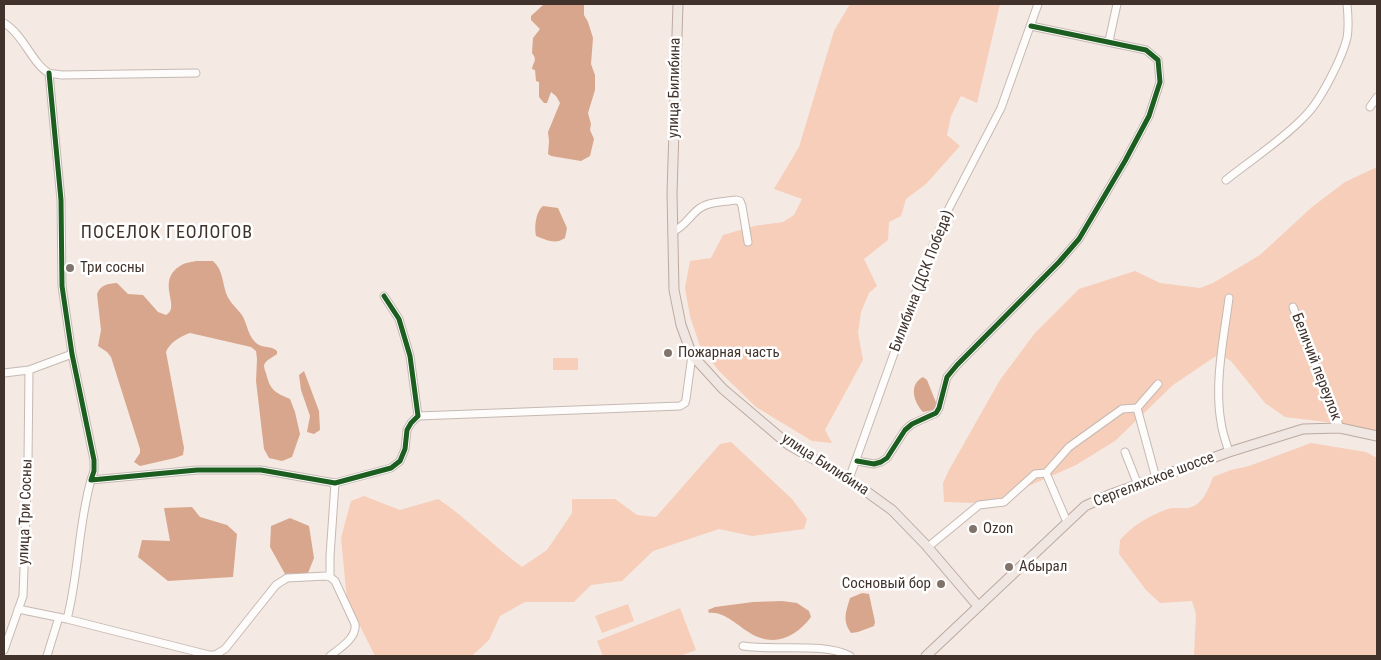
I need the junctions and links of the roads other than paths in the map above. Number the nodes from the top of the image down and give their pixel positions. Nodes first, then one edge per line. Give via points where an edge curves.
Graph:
1 (678, 4) edge
2 (1038, 4) edge
3 (1117, 4) edge
4 (1347, 4) edge
5 (4, 23) edge
6 (1031, 26) junction
7 (1109, 41) junction
8 (49, 73) junction
9 (196, 73) dead end
10 (1377, 97) edge
11 (1370, 107) dead end
12 (1226, 180) dead end
13 (672, 232) junction
14 (748, 242) dead end
15 (384, 296) dead end
16 (1229, 298) dead end
17 (1293, 307) dead end
18 (72, 354) junction
19 (692, 355) junction
20 (29, 370) junction
21 (4, 373) edge
22 (1158, 384) dead end
23 (1137, 408) junction
24 (418, 416) junction
25 (1340, 428) junction
26 (1377, 436) edge
27 (1125, 452) dead end
28 (1229, 452) junction
29 (857, 461) junction
30 (1046, 473) junction
31 (1156, 478) junction
32 (849, 479) junction
33 (91, 480) junction
34 (335, 483) junction
35 (1138, 485) junction
36 (1067, 522) junction
37 (928, 547) junction
38 (330, 576) junction
39 (978, 606) junction
40 (18, 609) junction
41 (59, 617) junction
42 (68, 619) junction
43 (743, 646) dead end
44 (4, 650) edge
45 (47, 656) edge
46 (330, 656) edge
47 (850, 656) edge
48 (926, 656) edge

1 - 13 main road, улица Билибина
2 - 6 street, Билибина (ДСК Победа)
3 - 7 street
4 - 12 street via 1347,36 1343,52 1318,101 1307,115
5 - 8 street via 12,28
6 - 7 street
6 - 29 street, Билибина (ДСК Победа) via 1001,108 930,250
7 - 29 street via 1146,50 1153,55 1158,60 1160,82 1149,116 1098,208 1059,262 947,377 936,413 905,430 881,462
8 - 9 street
8 - 18 street via 61,200 62,286
10 - 11 street
13 - 14 street via 681,228 700,208 736,200 742,206
13 - 19 main road, улица Билибина via 674,290 681,325
15 - 24 street via 399,319 410,356
16 - 28 street via 1219,407
17 - 25 street, Беличий переулок
18 - 20 street
18 - 33 street via 94,460
19 - 24 street via 686,399 680,406
19 - 32 main road, улица Билибина via 723,388 789,444
20 - 21 street
20 - 40 street, улица Три Сосны via 23,596
22 - 23 street
23 - 30 street via 1122,409 1069,447
23 - 31 street
24 - 34 street via 407,430 400,461 391,468
25 - 26 main road, Сергеляхское шоссе
25 - 28 main road, Сергеляхское шоссе via 1303,429
27 - 35 street
28 - 31 main road, Сергеляхское шоссе
29 - 32 street, Билибина (ДСК Победа)
30 - 36 street
30 - 37 street via 1035,474 1004,502 979,505
31 - 35 main road, Сергеляхское шоссе
32 - 37 main road, улица Билибина via 892,510
33 - 34 street via 197,470 261,470
33 - 42 street via 85,500
34 - 38 street
35 - 36 main road, Сергеляхское шоссе via 1085,506
36 - 39 main road, Сергеляхское шоссе
37 - 39 main road, улица Билибина
38 - 42 street via 297,576 276,585 225,649 215,656
38 - 46 street via 335,580 356,629 352,637
39 - 48 main road, Сергеляхское шоссе
40 - 41 street
40 - 44 street, улица Три Сосны
41 - 42 street
41 - 45 street
43 - 47 street via 828,650

